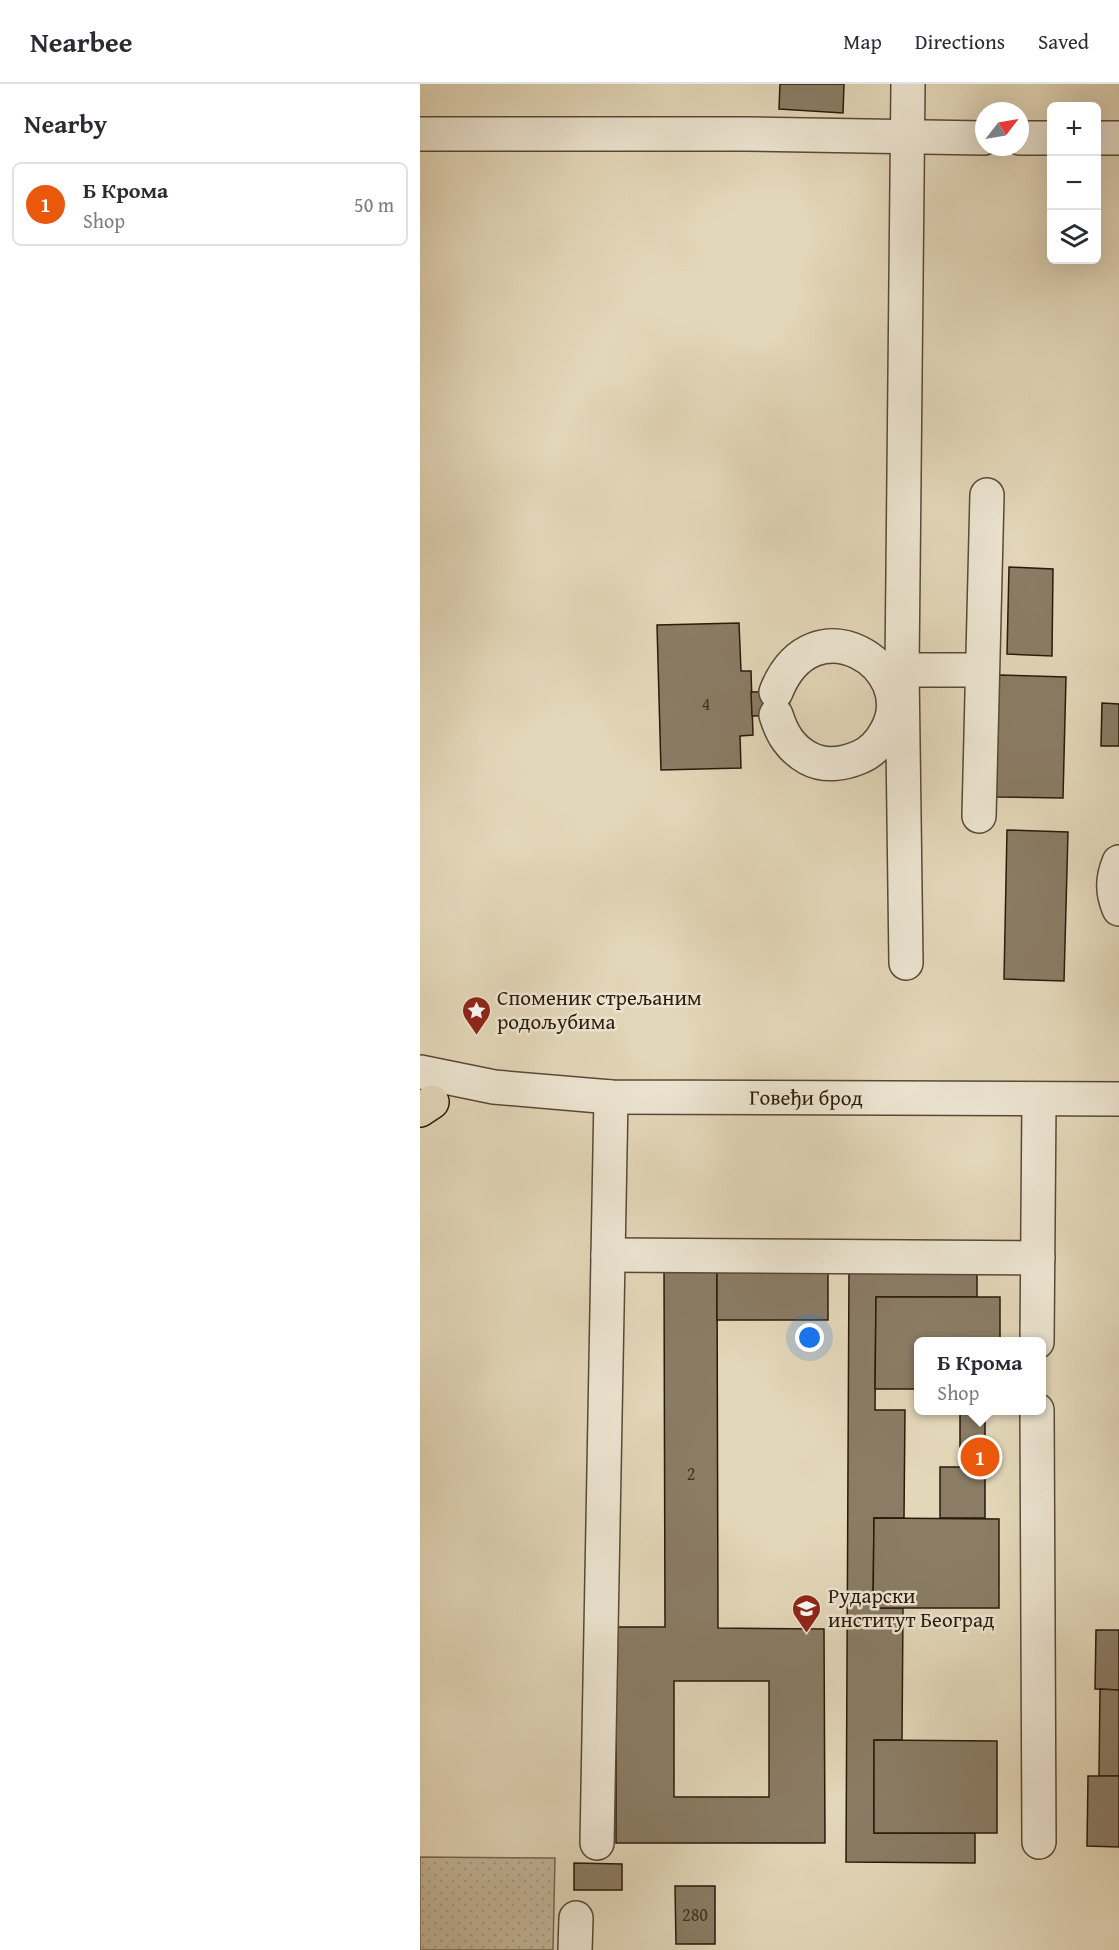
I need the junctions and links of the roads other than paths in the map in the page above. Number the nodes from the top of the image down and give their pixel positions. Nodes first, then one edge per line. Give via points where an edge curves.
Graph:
1 (908, 84) edge
2 (420, 134) edge
3 (907, 138) junction
4 (975, 138) edge
5 (1029, 138) edge
6 (1047, 138) edge
7 (1101, 138) edge
8 (1119, 138) edge
9 (987, 495) dead end
10 (982, 670) junction
11 (893, 673) junction
12 (979, 816) dead end
13 (1119, 862) edge
14 (1119, 909) edge
15 (906, 963) dead end
16 (420, 1072) edge
17 (494, 1087) junction
18 (611, 1097) junction
19 (1119, 1099) edge
20 (1039, 1100) junction
21 (424, 1104) edge
22 (608, 1255) junction
23 (1038, 1258) junction
24 (1037, 1337) edge
25 (1037, 1415) edge
26 (1039, 1842) dead end
27 (597, 1843) dead end

1 - 3 street
2 - 3 street
3 - 4 street
3 - 11 street
5 - 6 street
7 - 8 street
9 - 10 street
10 - 11 street
10 - 12 street
11 - 11 street via 849,648 811,650 794,661 782,676 776,704 782,733 809,759 828,764 848,763 865,755 890,726
11 - 15 street
13 - 14 street via 1113,880
16 - 17 street, Говеђи брод
17 - 18 street, Говеђи брод
17 - 21 street via 458,1099
18 - 20 street, Говеђи брод
18 - 22 street
19 - 20 street, Говеђи брод
20 - 23 street
22 - 23 street
22 - 27 street
23 - 24 street
25 - 26 street

